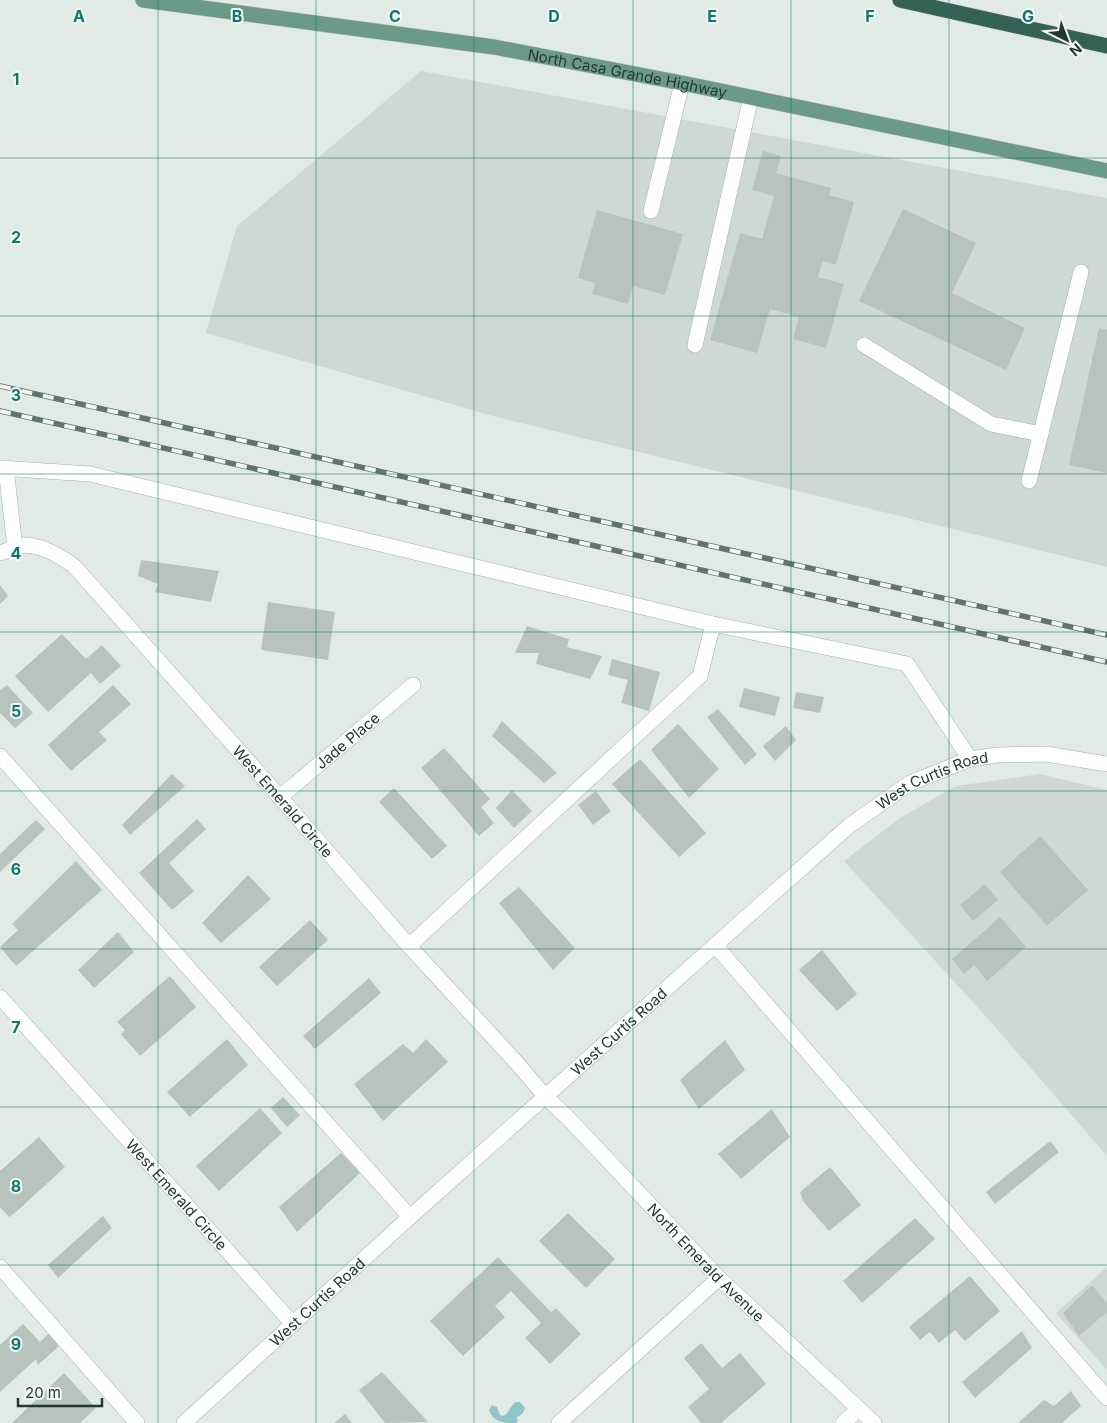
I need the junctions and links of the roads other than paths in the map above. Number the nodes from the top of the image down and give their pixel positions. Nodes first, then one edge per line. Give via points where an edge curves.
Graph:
1 (143, 0) edge
2 (900, 0) edge
3 (1107, 46) edge
4 (682, 83) junction
5 (751, 97) junction
6 (1107, 171) edge
7 (651, 211) dead end
8 (1080, 272) dead end
9 (695, 345) dead end
10 (864, 345) dead end
11 (1041, 434) junction
12 (3, 468) edge
13 (1030, 481) dead end
14 (15, 548) junction
15 (0, 553) edge
16 (713, 624) junction
17 (413, 685) dead end
18 (0, 756) edge
19 (970, 759) junction
20 (1107, 764) edge
21 (280, 797) junction
22 (714, 945) junction
23 (409, 946) junction
24 (0, 998) edge
25 (545, 1096) junction
26 (410, 1216) junction
27 (0, 1267) edge
28 (719, 1278) junction
29 (293, 1324) junction
30 (1107, 1398) edge
31 (859, 1408) junction
32 (137, 1423) edge
33 (184, 1423) edge
34 (559, 1423) edge
35 (843, 1423) edge
36 (874, 1423) edge

1 - 4 main road, North Casa Grande Highway via 494,47
2 - 3 highway
4 - 5 main road, North Casa Grande Highway
4 - 7 street
5 - 6 main road, North Casa Grande Highway
5 - 9 street
8 - 11 street
10 - 11 street via 992,424
11 - 13 street
12 - 14 street
12 - 16 street via 90,474
14 - 15 street, West Emerald Circle
14 - 21 street, West Emerald Circle via 42,549 57,554 74,566
16 - 19 street via 907,664
16 - 23 street via 700,676
17 - 21 street, Jade Place
18 - 26 street
19 - 20 street, West Curtis Road via 1046,754
19 - 22 street, West Curtis Road via 910,783 850,826
21 - 23 street, West Emerald Circle
22 - 25 street, West Curtis Road
22 - 30 street
23 - 25 street, West Emerald Circle
24 - 29 street, West Emerald Circle
25 - 26 street, West Curtis Road
25 - 28 street, North Emerald Avenue
26 - 29 street, West Curtis Road
27 - 32 street
28 - 31 street, North Emerald Avenue
28 - 34 street
29 - 33 street, West Curtis Road
31 - 35 street
31 - 36 street, North Emerald Avenue

